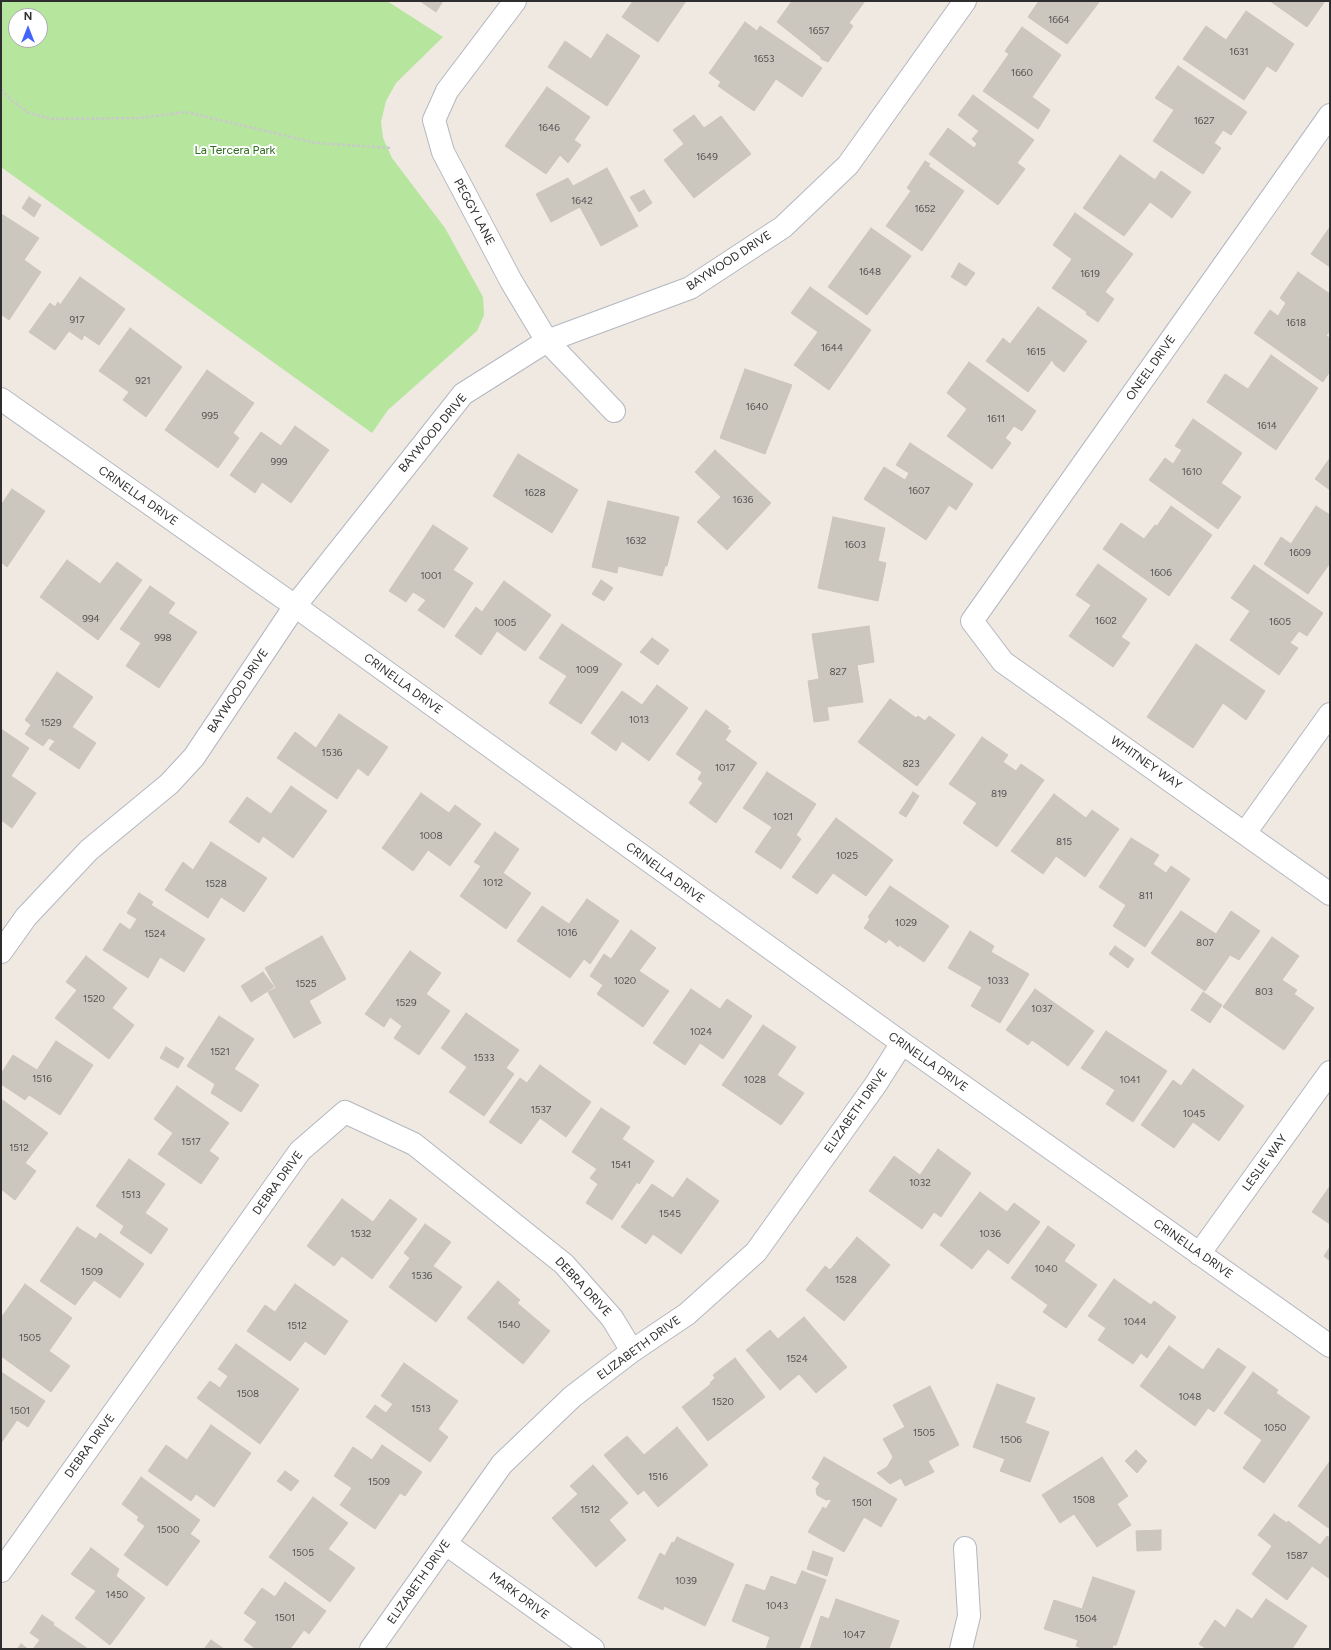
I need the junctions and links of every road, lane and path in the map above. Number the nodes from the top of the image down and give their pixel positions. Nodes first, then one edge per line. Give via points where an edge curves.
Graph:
1 (515, 1) edge
2 (966, 1) edge
3 (1, 89) edge
4 (1330, 115) edge
5 (391, 148) dead end
6 (547, 341) junction
7 (1, 399) edge
8 (614, 411) dead end
9 (295, 606) junction
10 (972, 621) joint
11 (1330, 714) edge
12 (1245, 833) junction
13 (1330, 894) edge
14 (1, 952) edge
15 (902, 1043) junction
16 (1330, 1072) edge
17 (1199, 1254) junction
18 (1330, 1346) edge
19 (632, 1351) junction
20 (446, 1544) junction
21 (965, 1548) dead end
22 (1, 1571) edge
23 (371, 1649) edge
24 (593, 1649) edge
25 (961, 1649) edge

1 - 6 street, PEGGY LANE via 447,91 434,120 442,152 511,281
2 - 6 street, BAYWOOD DRIVE via 848,165 783,227 690,288
3 - 5 path via 29,113 52,119 139,118 186,112 316,144
4 - 10 street, ONEEL DRIVE
6 - 8 street, PEGGY LANE
6 - 9 street, BAYWOOD DRIVE via 462,394
7 - 9 street, CRINELLA DRIVE
9 - 14 street, BAYWOOD DRIVE via 194,757 169,784 89,850 26,917
9 - 15 street, CRINELLA DRIVE
10 - 12 street, WHITNEY WAY via 1003,662
11 - 12 street
12 - 13 street, WHITNEY WAY
15 - 17 street, CRINELLA DRIVE
15 - 19 street, ELIZABETH DRIVE via 876,1084 756,1252 687,1314
16 - 17 street, LESLIE WAY
17 - 18 street, CRINELLA DRIVE
19 - 20 street, ELIZABETH DRIVE via 572,1397 502,1464
19 - 22 street, DEBRA DRIVE via 612,1318 564,1264 414,1144 345,1112 300,1152
20 - 23 street, ELIZABETH DRIVE
20 - 24 street, MARK DRIVE
21 - 25 street via 969,1616

